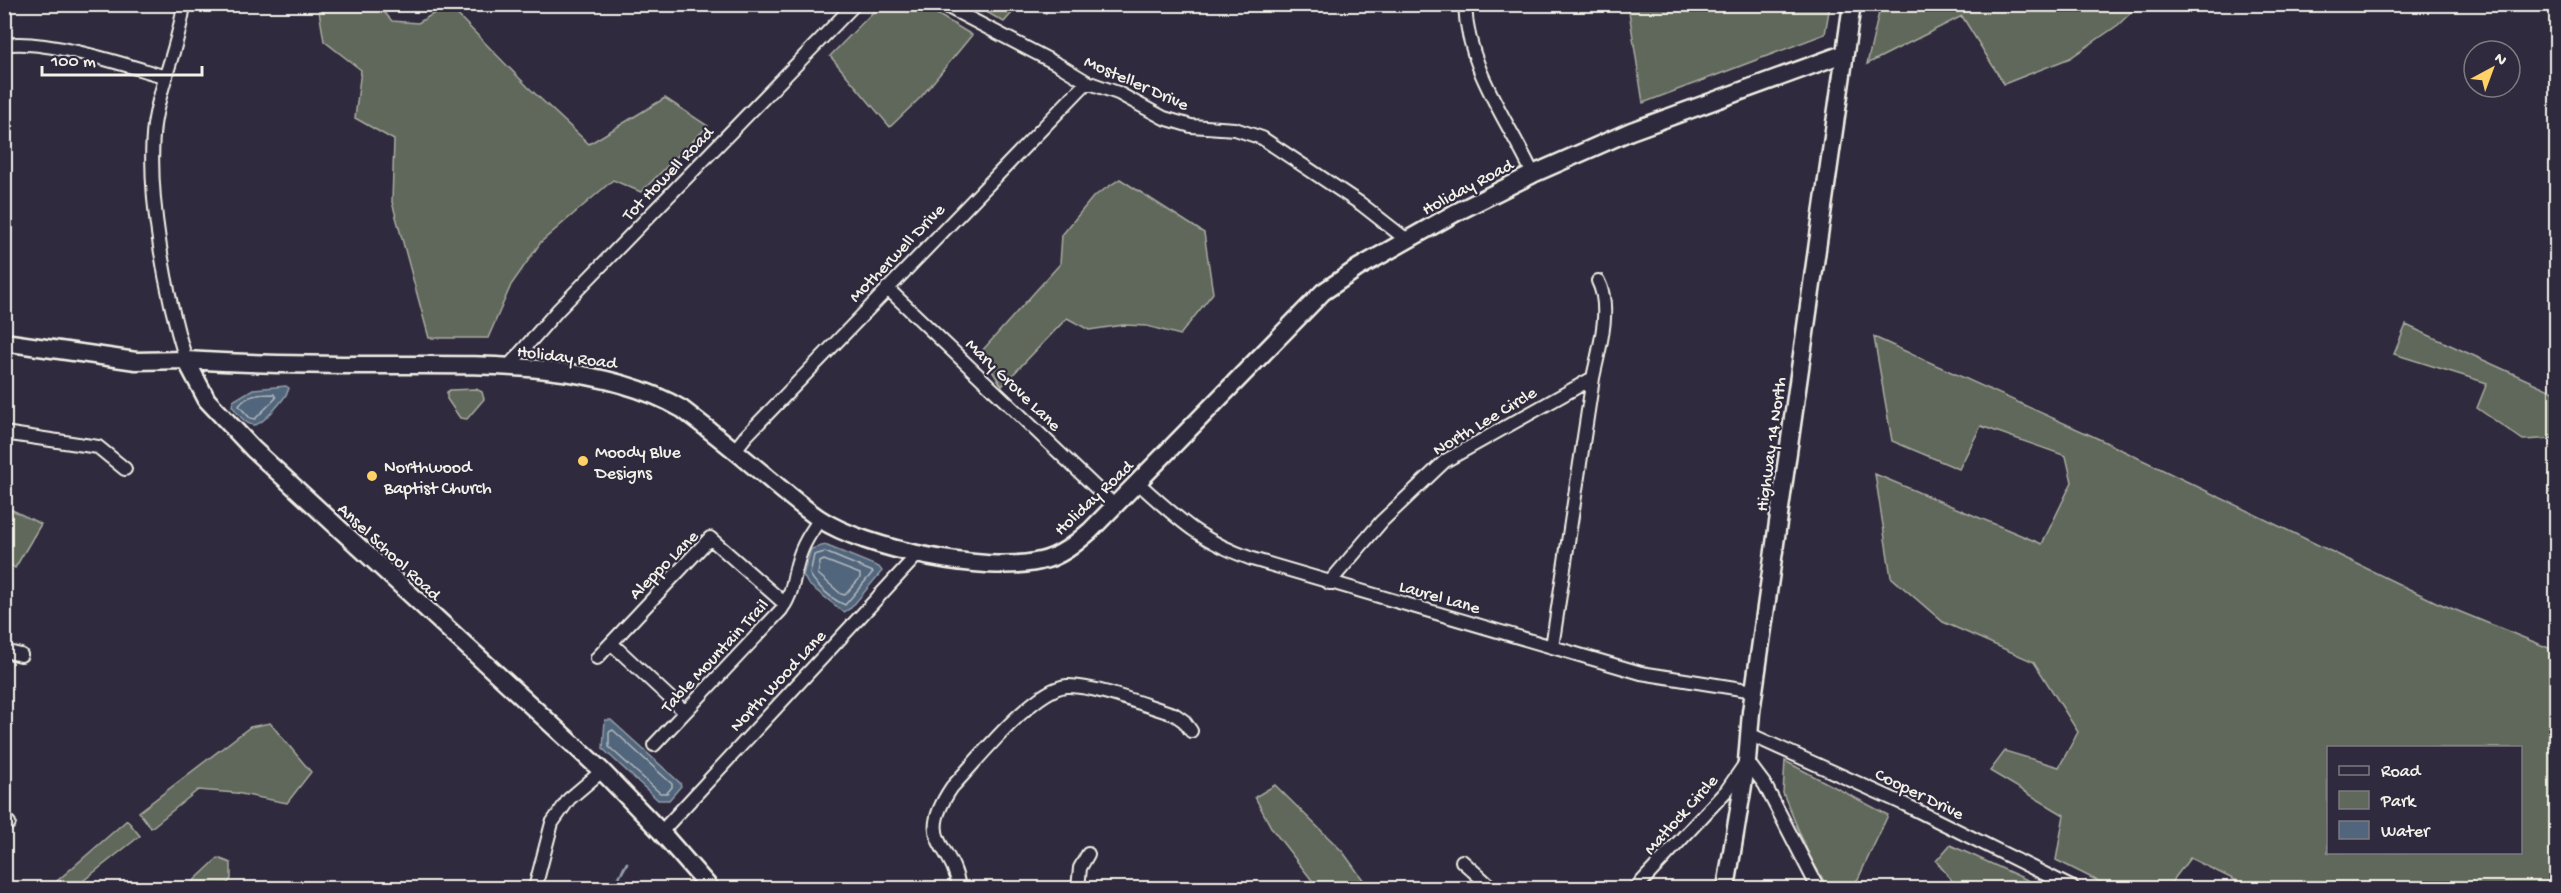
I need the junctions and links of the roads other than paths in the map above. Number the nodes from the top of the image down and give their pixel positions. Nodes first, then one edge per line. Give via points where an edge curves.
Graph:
1 (184, 4) edge
2 (855, 4) edge
3 (942, 4) edge
4 (1465, 4) edge
5 (1852, 4) edge
6 (4, 45) edge
7 (1844, 54) junction
8 (166, 77) junction
9 (1087, 82) junction
10 (1533, 174) junction
11 (1407, 240) junction
12 (1598, 281) dead end
13 (887, 288) junction
14 (4, 342) edge
15 (186, 360) junction
16 (507, 368) junction
17 (1593, 378) junction
18 (4, 433) edge
19 (735, 450) junction
20 (125, 469) dead end
21 (1138, 483) junction
22 (1115, 506) junction
23 (820, 519) junction
24 (920, 553) junction
25 (1329, 583) junction
26 (785, 604) junction
27 (611, 643) junction
28 (1552, 647) junction
29 (4, 651) edge
30 (21, 655) dead end
31 (597, 658) dead end
32 (1754, 691) junction
33 (685, 712) junction
34 (1191, 731) dead end
35 (1749, 734) junction
36 (654, 745) dead end
37 (1748, 761) junction
38 (602, 771) junction
39 (661, 832) junction
40 (1088, 854) dead end
41 (1462, 861) dead end
42 (535, 888) edge
43 (710, 888) edge
44 (958, 888) edge
45 (1078, 888) edge
46 (1492, 888) edge
47 (1636, 888) edge
48 (1726, 888) edge
49 (1818, 888) edge
50 (2073, 888) edge

1 - 8 street
2 - 16 street, Tot Howell Road via 558,310
3 - 9 street, Mosteller Drive
4 - 10 street via 1469,35 1481,74
5 - 7 street, Highway 14 North
6 - 8 street via 53,48
7 - 10 street, Holiday Road via 1631,131
7 - 32 street, Highway 14 North
8 - 15 street via 153,140 156,205 161,249
9 - 11 street, Mosteller Drive via 1179,123 1235,129 1262,138
9 - 13 street, Motherwell Drive
10 - 11 street, Holiday Road
11 - 21 street, Holiday Road via 1323,292
12 - 17 street via 1604,306
13 - 19 street, Motherwell Drive
13 - 22 street, Mary Grove Lane
14 - 15 street via 136,361
15 - 16 street, Holiday Road
15 - 38 street, Ansel School Road via 207,400 253,449
16 - 19 street, Holiday Road via 587,375 643,389 682,409
17 - 25 street, North Lee Circle via 1445,461 1382,521
17 - 28 street
18 - 20 street via 98,447
19 - 23 street, Holiday Road
21 - 22 street, Holiday Road
21 - 25 street, Laurel Lane via 1177,519 1213,544
22 - 24 street, Holiday Road via 1073,546 1041,561 986,563
23 - 24 street, Holiday Road via 867,542
23 - 26 street, Table Mountain Trail via 805,542
24 - 39 street, North Wood Lane
25 - 28 street, Laurel Lane
26 - 27 street, Aleppo Lane via 711,538
26 - 33 street, Table Mountain Trail
27 - 31 street, Aleppo Lane
27 - 33 street
28 - 32 street, Laurel Lane via 1641,673
29 - 30 street
32 - 35 street, Highway 14 North
33 - 36 street, Table Mountain Trail
34 - 44 street via 1174,714 1085,688 1062,687 1042,695 942,802 936,836
35 - 37 street, Highway 14 North
35 - 50 street, Cooper Drive via 1904,804
37 - 47 street, Matlock Circle via 1727,790
37 - 48 street, Highway 14 North
37 - 49 street via 1765,785
38 - 39 street, Ansel School Road
38 - 42 street via 569,799 552,823
39 - 43 street, Ansel School Road
40 - 45 street via 1080,868
41 - 46 street

